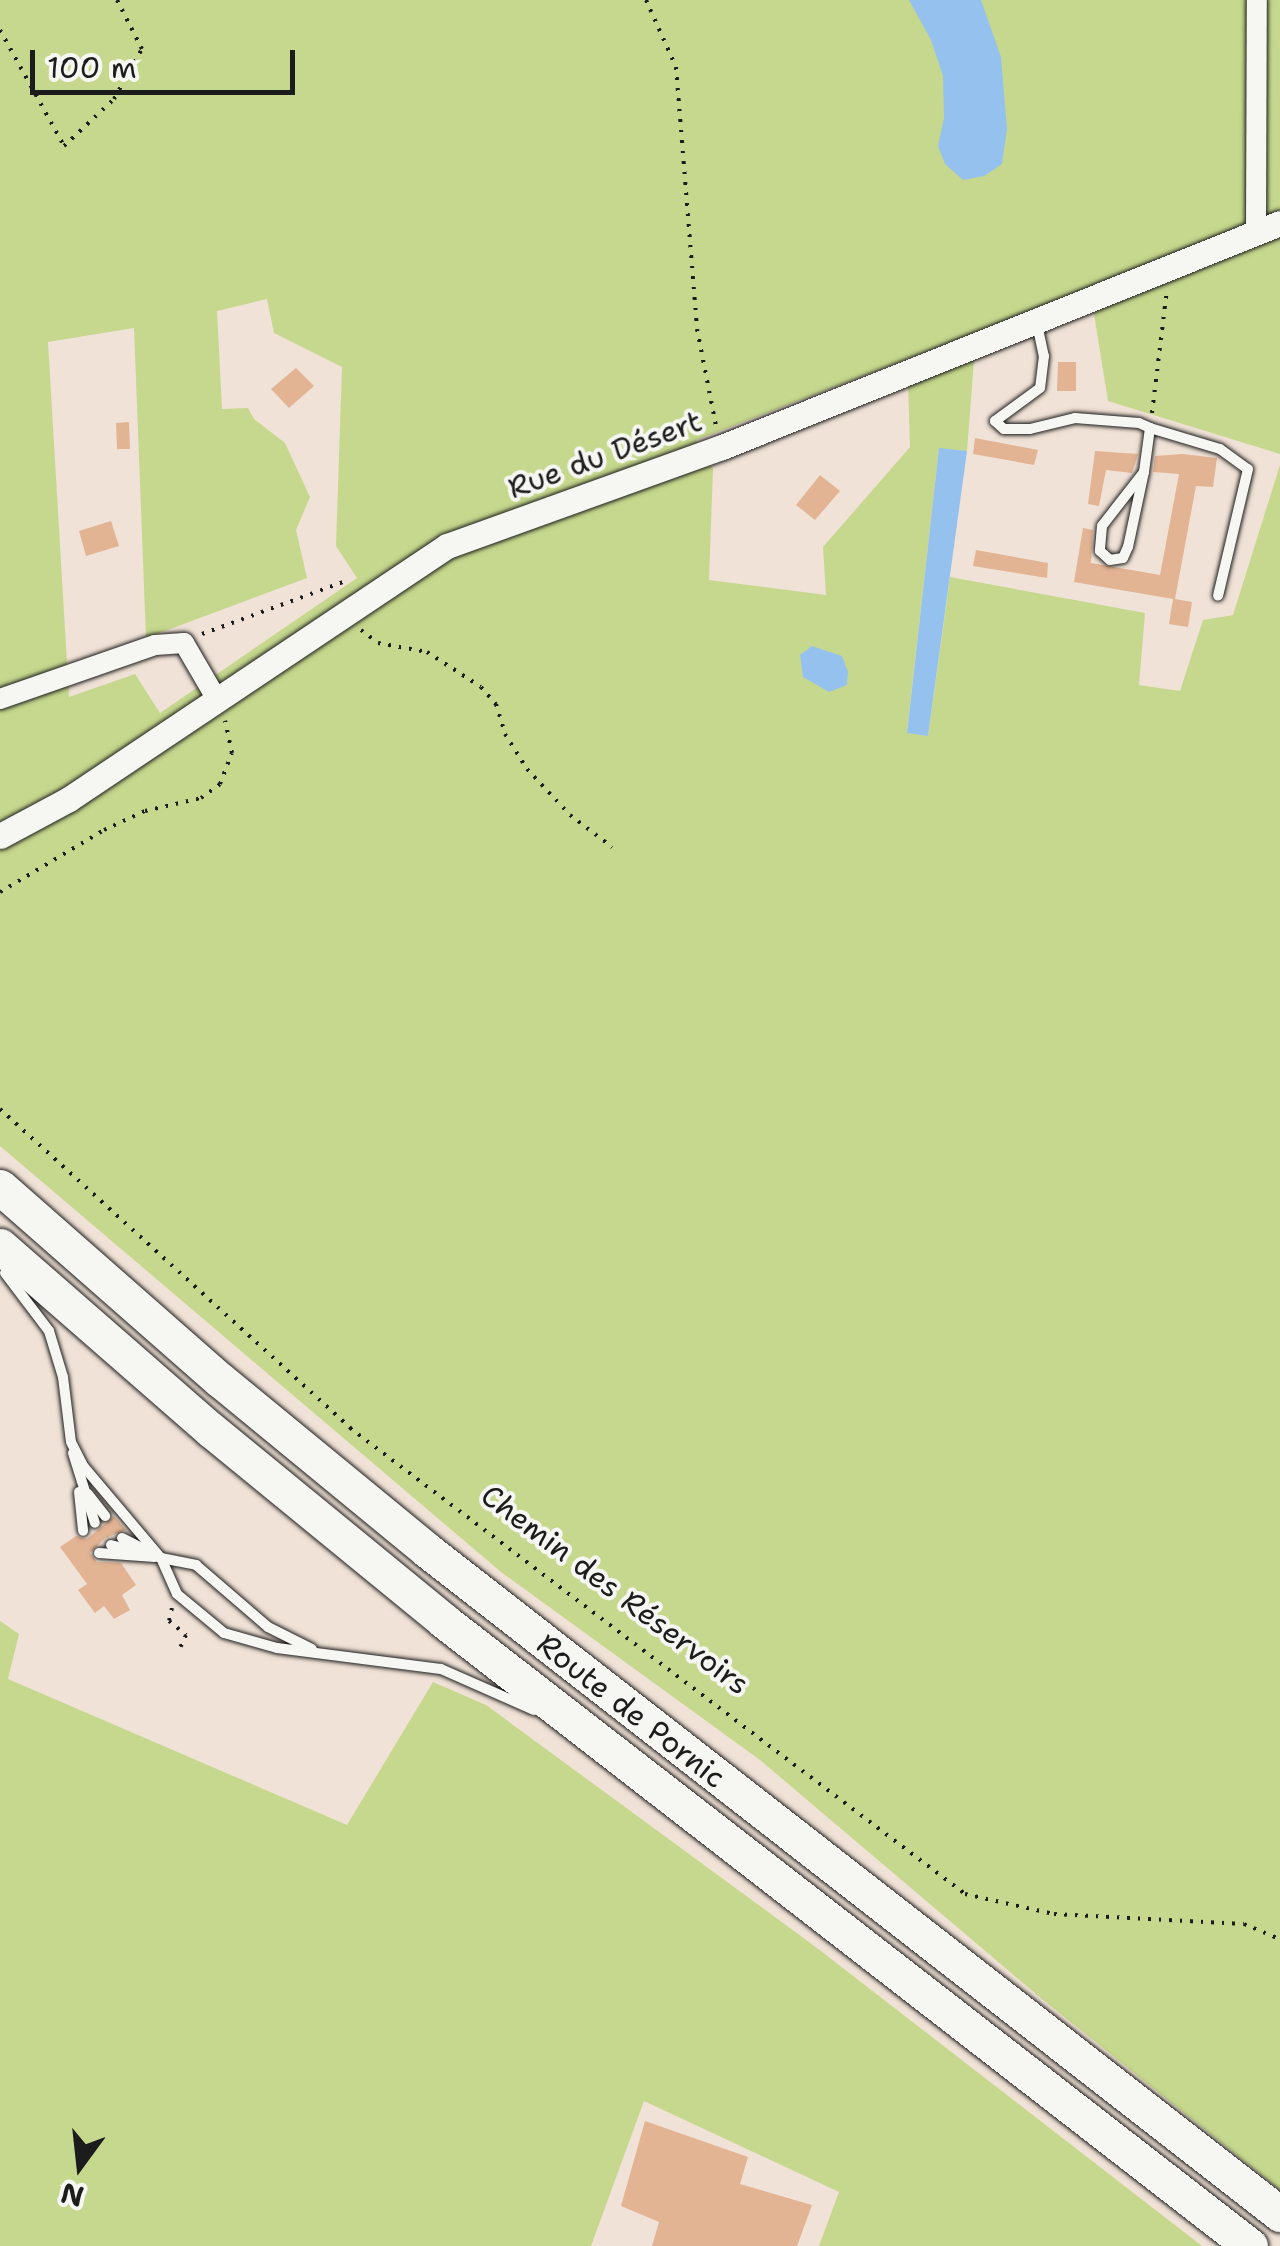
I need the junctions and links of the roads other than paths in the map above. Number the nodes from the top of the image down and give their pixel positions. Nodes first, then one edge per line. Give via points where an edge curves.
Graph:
1 (1256, 0) edge
2 (1268, 228) edge
3 (1036, 323) junction
4 (1150, 428) junction
5 (1144, 472) junction
6 (1218, 596) dead end
7 (216, 698) junction
8 (0, 699) edge
9 (0, 836) edge
10 (0, 1188) edge
11 (0, 1246) edge
12 (0, 1269) edge
13 (71, 1442) junction
14 (78, 1481) junction
15 (100, 1519) dead end
16 (83, 1531) dead end
17 (117, 1542) dead end
18 (100, 1553) dead end
19 (161, 1558) junction
20 (317, 1652) junction
21 (553, 1724) dead end
22 (627, 1783) dead end
23 (664, 1793) junction
24 (1280, 2214) edge
25 (1250, 2246) edge

1 - 2 street
2 - 3 street, Rue du Désert
3 - 4 lane via 1044,356 1040,388 995,421 1004,429 1075,418
3 - 7 street, Rue du Désert via 448,546
4 - 5 lane
4 - 6 lane via 1220,449 1248,469
5 - 5 lane via 1102,526 1100,552 1110,560 1123,558 1128,547
7 - 8 street via 184,643 155,645
7 - 9 street, Rue du Désert via 70,799
10 - 24 highway, Route de Pornic via 413,1540
11 - 23 highway, Route de Pornic via 314,1516
12 - 13 lane via 49,1331
13 - 14 lane
13 - 19 lane via 84,1467
14 - 15 lane
14 - 16 lane
17 - 19 lane
18 - 19 lane
19 - 20 lane via 196,1565 268,1627
19 - 20 lane via 176,1594 224,1633
20 - 21 lane via 440,1669
22 - 23 lane
23 - 25 highway, Route de Pornic

